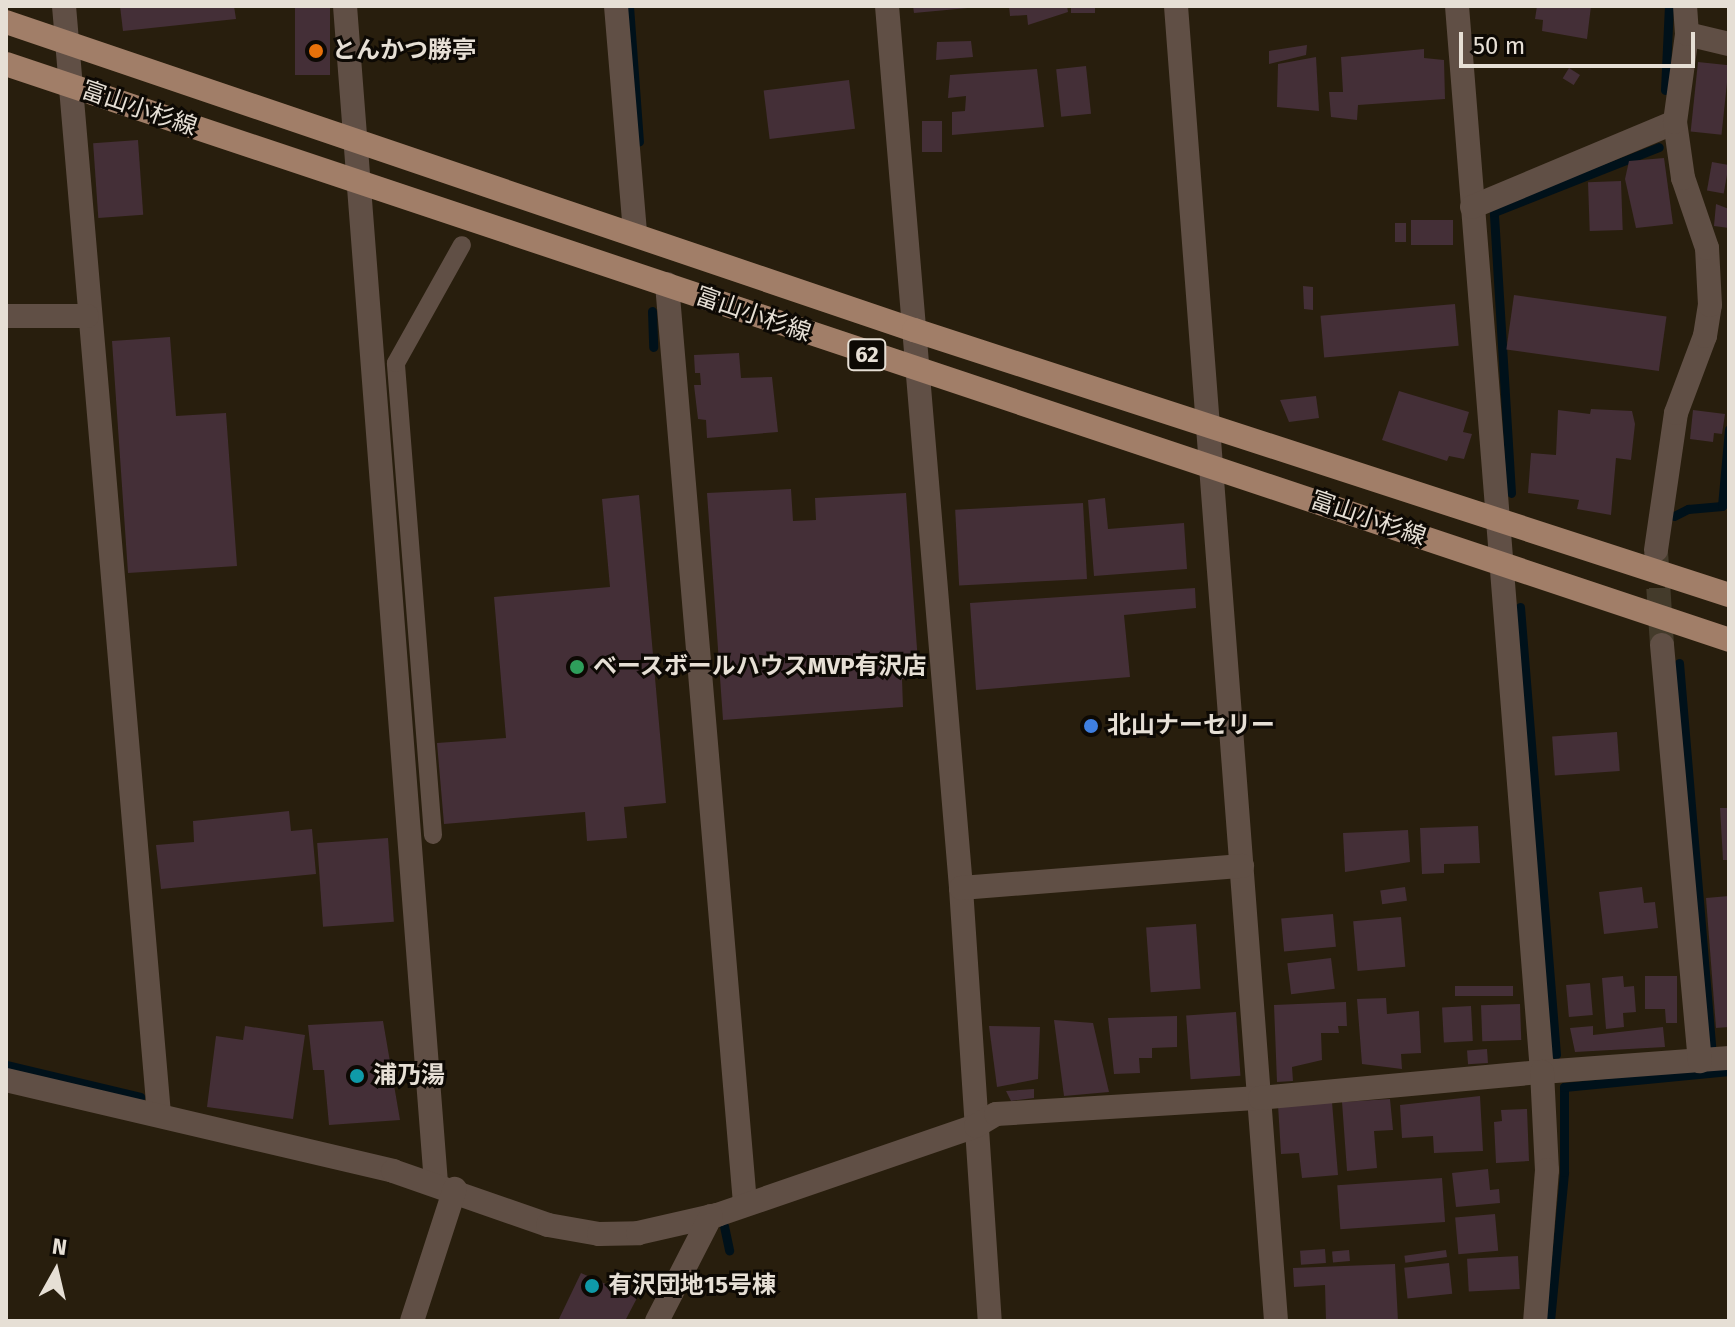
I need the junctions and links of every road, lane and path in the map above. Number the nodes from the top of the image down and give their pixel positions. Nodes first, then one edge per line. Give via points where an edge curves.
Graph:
1 (64, 6) edge
2 (345, 6) edge
3 (616, 6) edge
4 (887, 6) edge
5 (1176, 6) edge
6 (1457, 6) edge
7 (1685, 6) edge
8 (6, 22) edge
9 (1687, 34) junction
10 (66, 42) junction
11 (1729, 44) edge
12 (6, 64) edge
13 (69, 84) junction
14 (1675, 122) junction
15 (356, 141) junction
16 (359, 185) junction
17 (1472, 207) junction
18 (635, 234) junction
19 (462, 245) dead end
20 (1718, 250) edge
21 (667, 284) junction
22 (6, 316) edge
23 (87, 316) junction
24 (914, 330) junction
25 (918, 373) junction
26 (389, 420) junction
27 (1209, 423) junction
28 (1212, 466) junction
29 (1496, 519) junction
30 (1656, 550) tunnel mouth
31 (1502, 564) junction
32 (1729, 595) edge
33 (1729, 640) edge
34 (1662, 645) tunnel mouth
35 (433, 835) dead end
36 (1242, 866) junction
37 (961, 888) junction
38 (1729, 1058) edge
39 (1700, 1061) junction
40 (1542, 1072) junction
41 (6, 1080) edge
42 (1260, 1098) junction
43 (159, 1115) junction
44 (976, 1126) junction
45 (446, 1186) junction
46 (745, 1204) junction
47 (711, 1216) junction
48 (412, 1321) edge
49 (657, 1321) edge
50 (990, 1321) edge
51 (1276, 1321) edge
52 (1535, 1321) edge

1 - 10 street
2 - 15 street
3 - 18 street
4 - 24 street
5 - 27 street
6 - 17 street
7 - 9 street
8 - 10 main road, 富山小杉線 / 62
9 - 11 street
9 - 14 street
10 - 13 street
10 - 15 main road, 富山小杉線 / 62
12 - 13 main road, 富山小杉線 / 62
13 - 16 main road, 富山小杉線 / 62
13 - 23 street
14 - 17 street
14 - 20 street via 1683,178
15 - 16 street
15 - 18 main road, 富山小杉線 / 62
16 - 21 main road, 富山小杉線 / 62
16 - 26 street
17 - 29 street
18 - 24 main road, 富山小杉線 / 62
19 - 26 lane via 396,363
20 - 30 street via 1705,336 1676,413
21 - 25 main road, 富山小杉線 / 62
21 - 46 street
22 - 23 street
23 - 43 street
24 - 25 street
24 - 27 main road, 富山小杉線 / 62
25 - 28 main road, 富山小杉線 / 62
25 - 37 street
26 - 35 lane
26 - 45 street
27 - 28 street
27 - 29 main road, 富山小杉線 / 62
28 - 31 main road, 富山小杉線 / 62
28 - 36 street
29 - 31 street
29 - 32 main road, 富山小杉線 / 62
31 - 33 main road, 富山小杉線 / 62
31 - 40 street
34 - 39 street
36 - 37 street
36 - 42 street
37 - 44 street
38 - 39 street
39 - 40 street
40 - 42 street
40 - 52 street via 1547,1170
41 - 43 street
42 - 44 street via 996,1114
42 - 51 street
43 - 45 street
44 - 46 street
44 - 50 street
45 - 47 street via 548,1225 599,1234 638,1233
45 - 48 street
46 - 47 street
47 - 49 street

